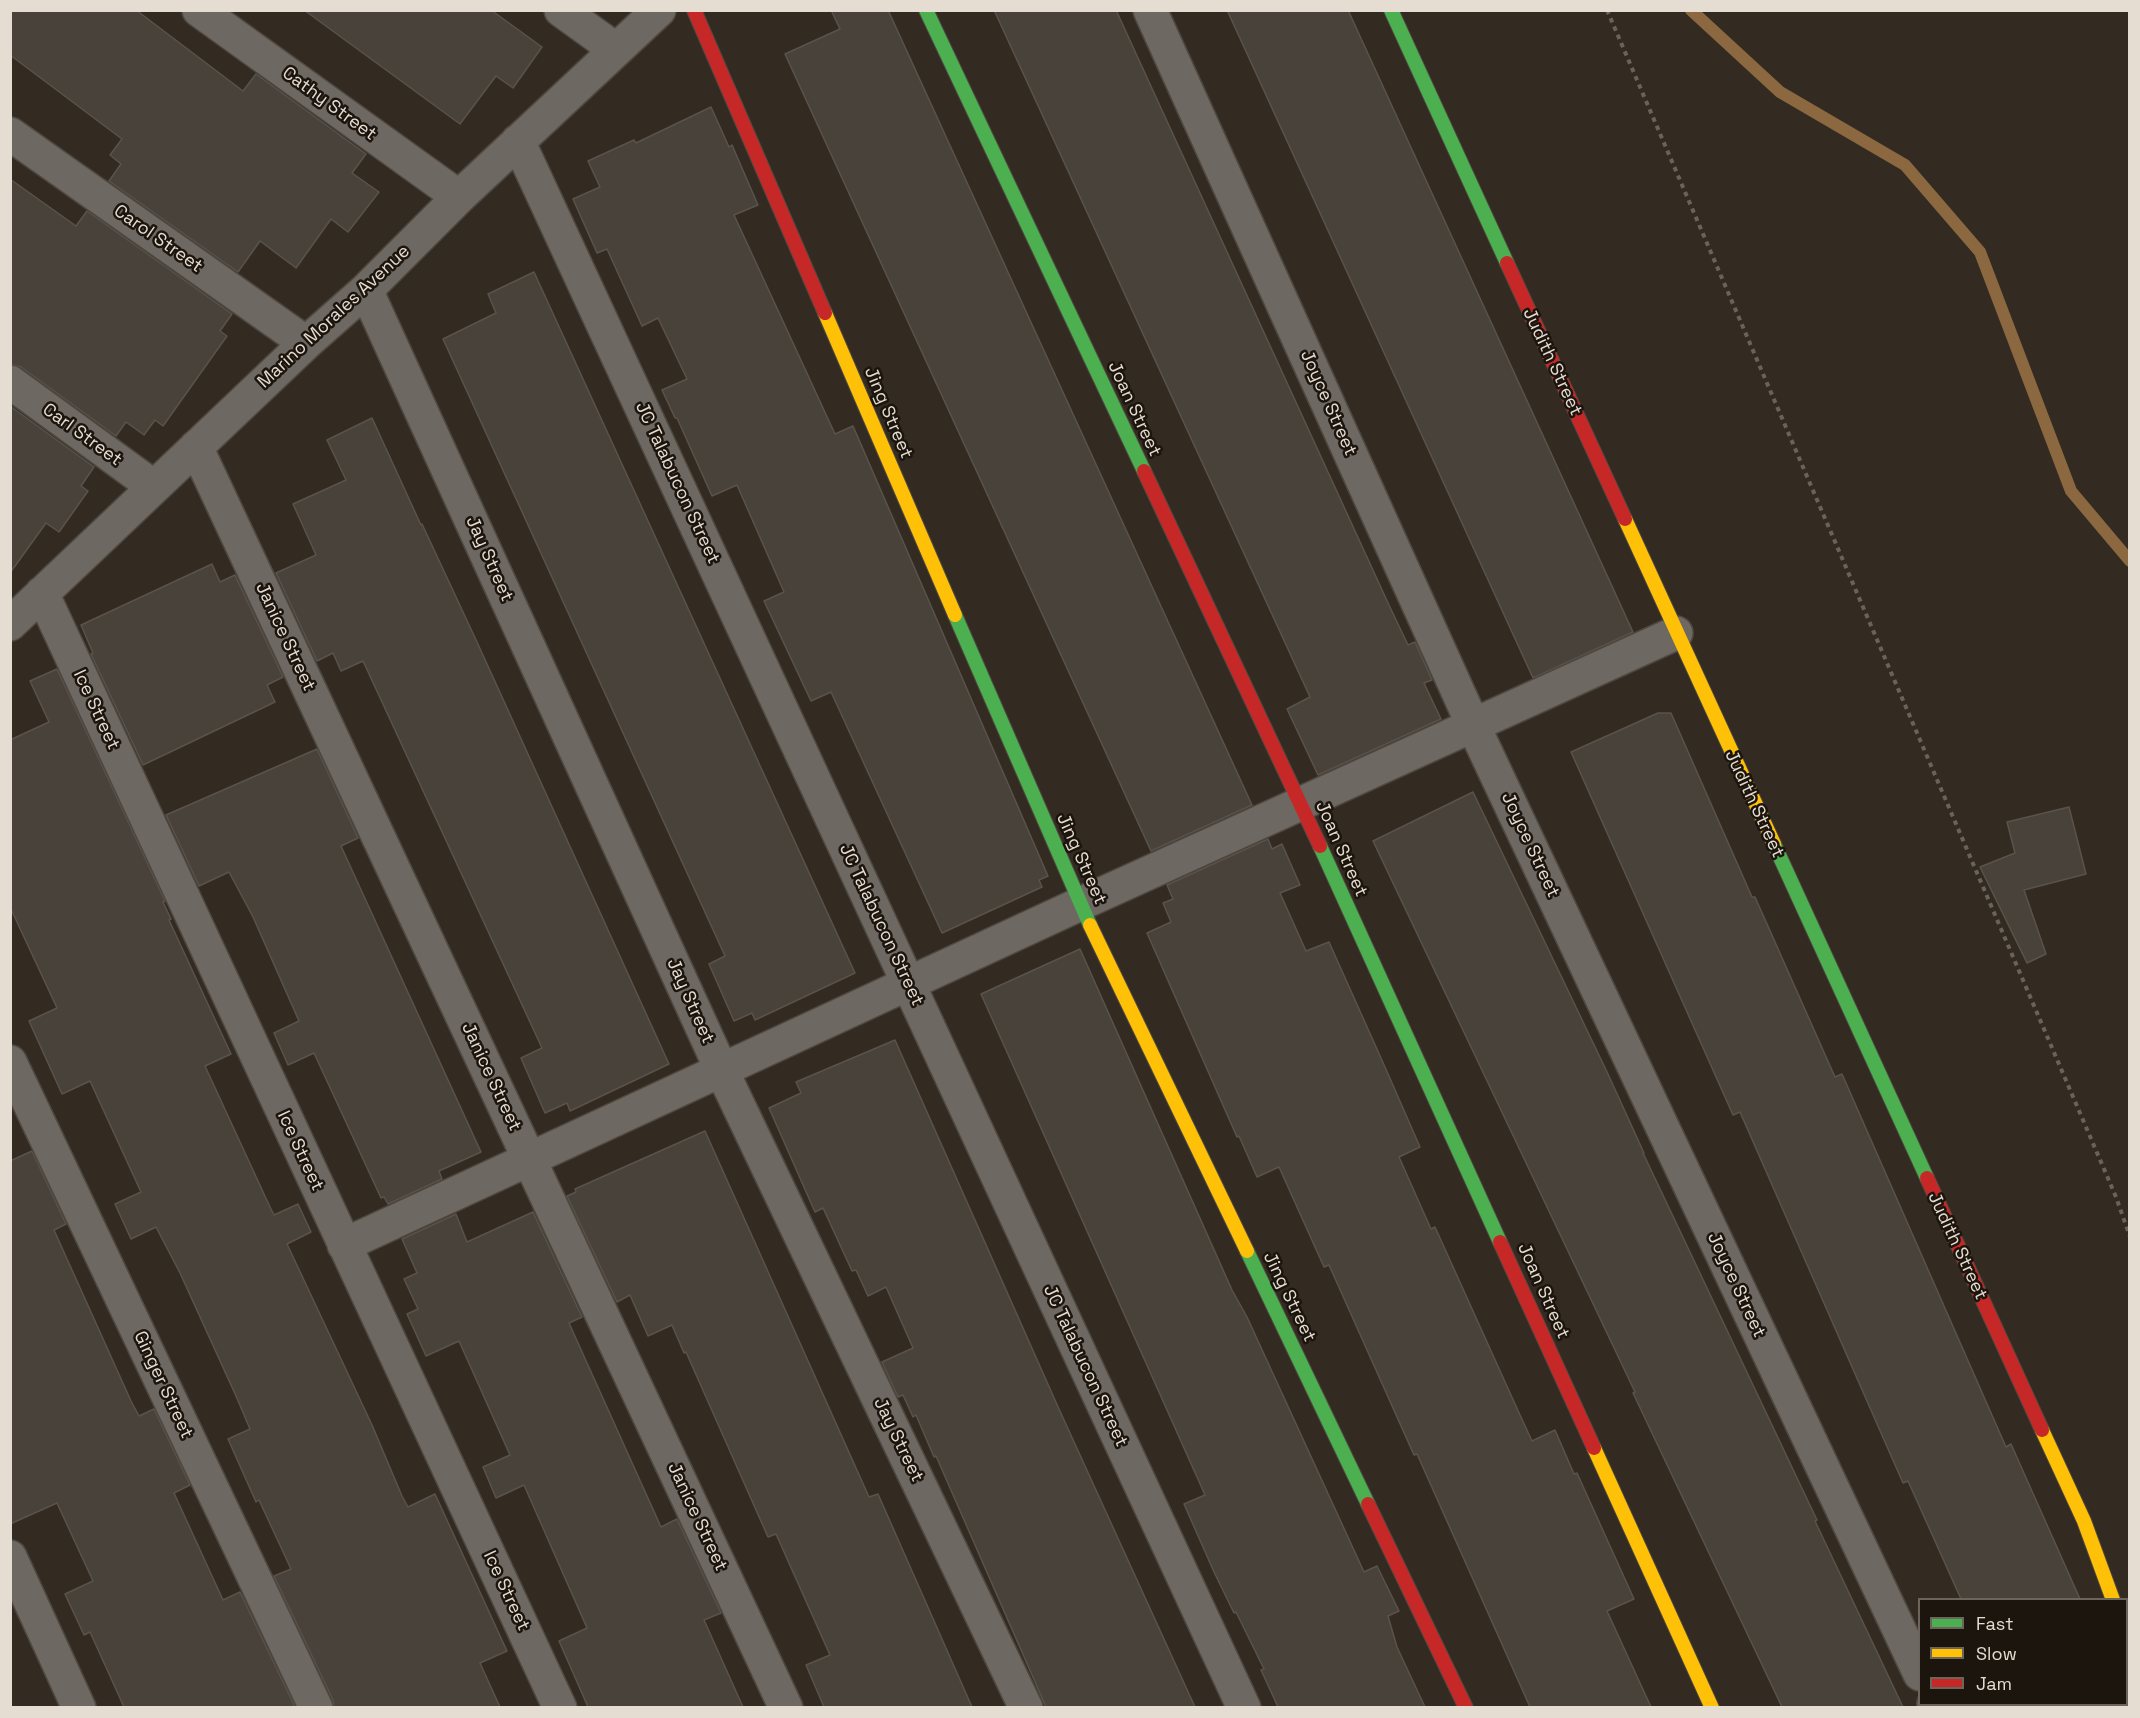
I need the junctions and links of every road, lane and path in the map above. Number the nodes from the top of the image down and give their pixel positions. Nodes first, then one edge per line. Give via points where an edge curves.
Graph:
1 (200, 10) edge
2 (561, 10) edge
3 (659, 10) edge
4 (694, 10) edge
5 (926, 10) edge
6 (1150, 10) edge
7 (1391, 10) edge
8 (1607, 10) edge
9 (615, 50) junction
10 (10, 134) edge
11 (518, 141) junction
12 (459, 197) junction
13 (366, 290) junction
14 (306, 343) junction
15 (10, 382) edge
16 (196, 447) junction
17 (154, 487) junction
18 (42, 593) junction
19 (10, 624) edge
20 (1676, 633) junction
21 (1473, 725) junction
22 (1301, 804) junction
23 (1080, 904) junction
24 (908, 984) junction
25 (10, 1062) edge
26 (722, 1071) junction
27 (530, 1160) junction
28 (2130, 1237) edge
29 (344, 1245) junction
30 (10, 1557) edge
31 (2113, 1598) edge
32 (1918, 1670) edge
33 (79, 1707) edge
34 (316, 1707) edge
35 (560, 1707) edge
36 (786, 1707) edge
37 (1026, 1707) edge
38 (1244, 1707) edge
39 (1466, 1707) edge
40 (1712, 1707) edge

1 - 12 street, Cathy Street
2 - 9 street
3 - 9 street, Marino Morales Avenue
4 - 23 street, Jing Street
5 - 22 street, Joan Street
6 - 21 street, Joyce Street
7 - 20 street, Judith Street
8 - 28 path via 2107,1175
9 - 11 street, Marino Morales Avenue
10 - 14 street, Carol Street
11 - 12 street, Marino Morales Avenue
11 - 24 street, JC Talabucon Street
12 - 13 street, Marino Morales Avenue
13 - 14 street, Marino Morales Avenue
13 - 26 street, Jay Street
14 - 16 street, Marino Morales Avenue
15 - 17 street, Carl Street
16 - 17 street, Marino Morales Avenue
16 - 27 street, Janice Street
17 - 18 street, Marino Morales Avenue
18 - 19 street, Marino Morales Avenue
18 - 29 street, Ice Street
20 - 21 street
20 - 31 street, Judith Street via 2084,1521
21 - 22 street
21 - 32 street, Joyce Street
22 - 23 street
22 - 40 street, Joan Street
23 - 24 street
23 - 39 street, Jing Street
24 - 26 street
24 - 38 street, JC Talabucon Street
25 - 34 street, Ginger Street
26 - 27 street
26 - 37 street, Jay Street
27 - 29 street
27 - 36 street, Janice Street
29 - 35 street, Ice Street
30 - 33 street

